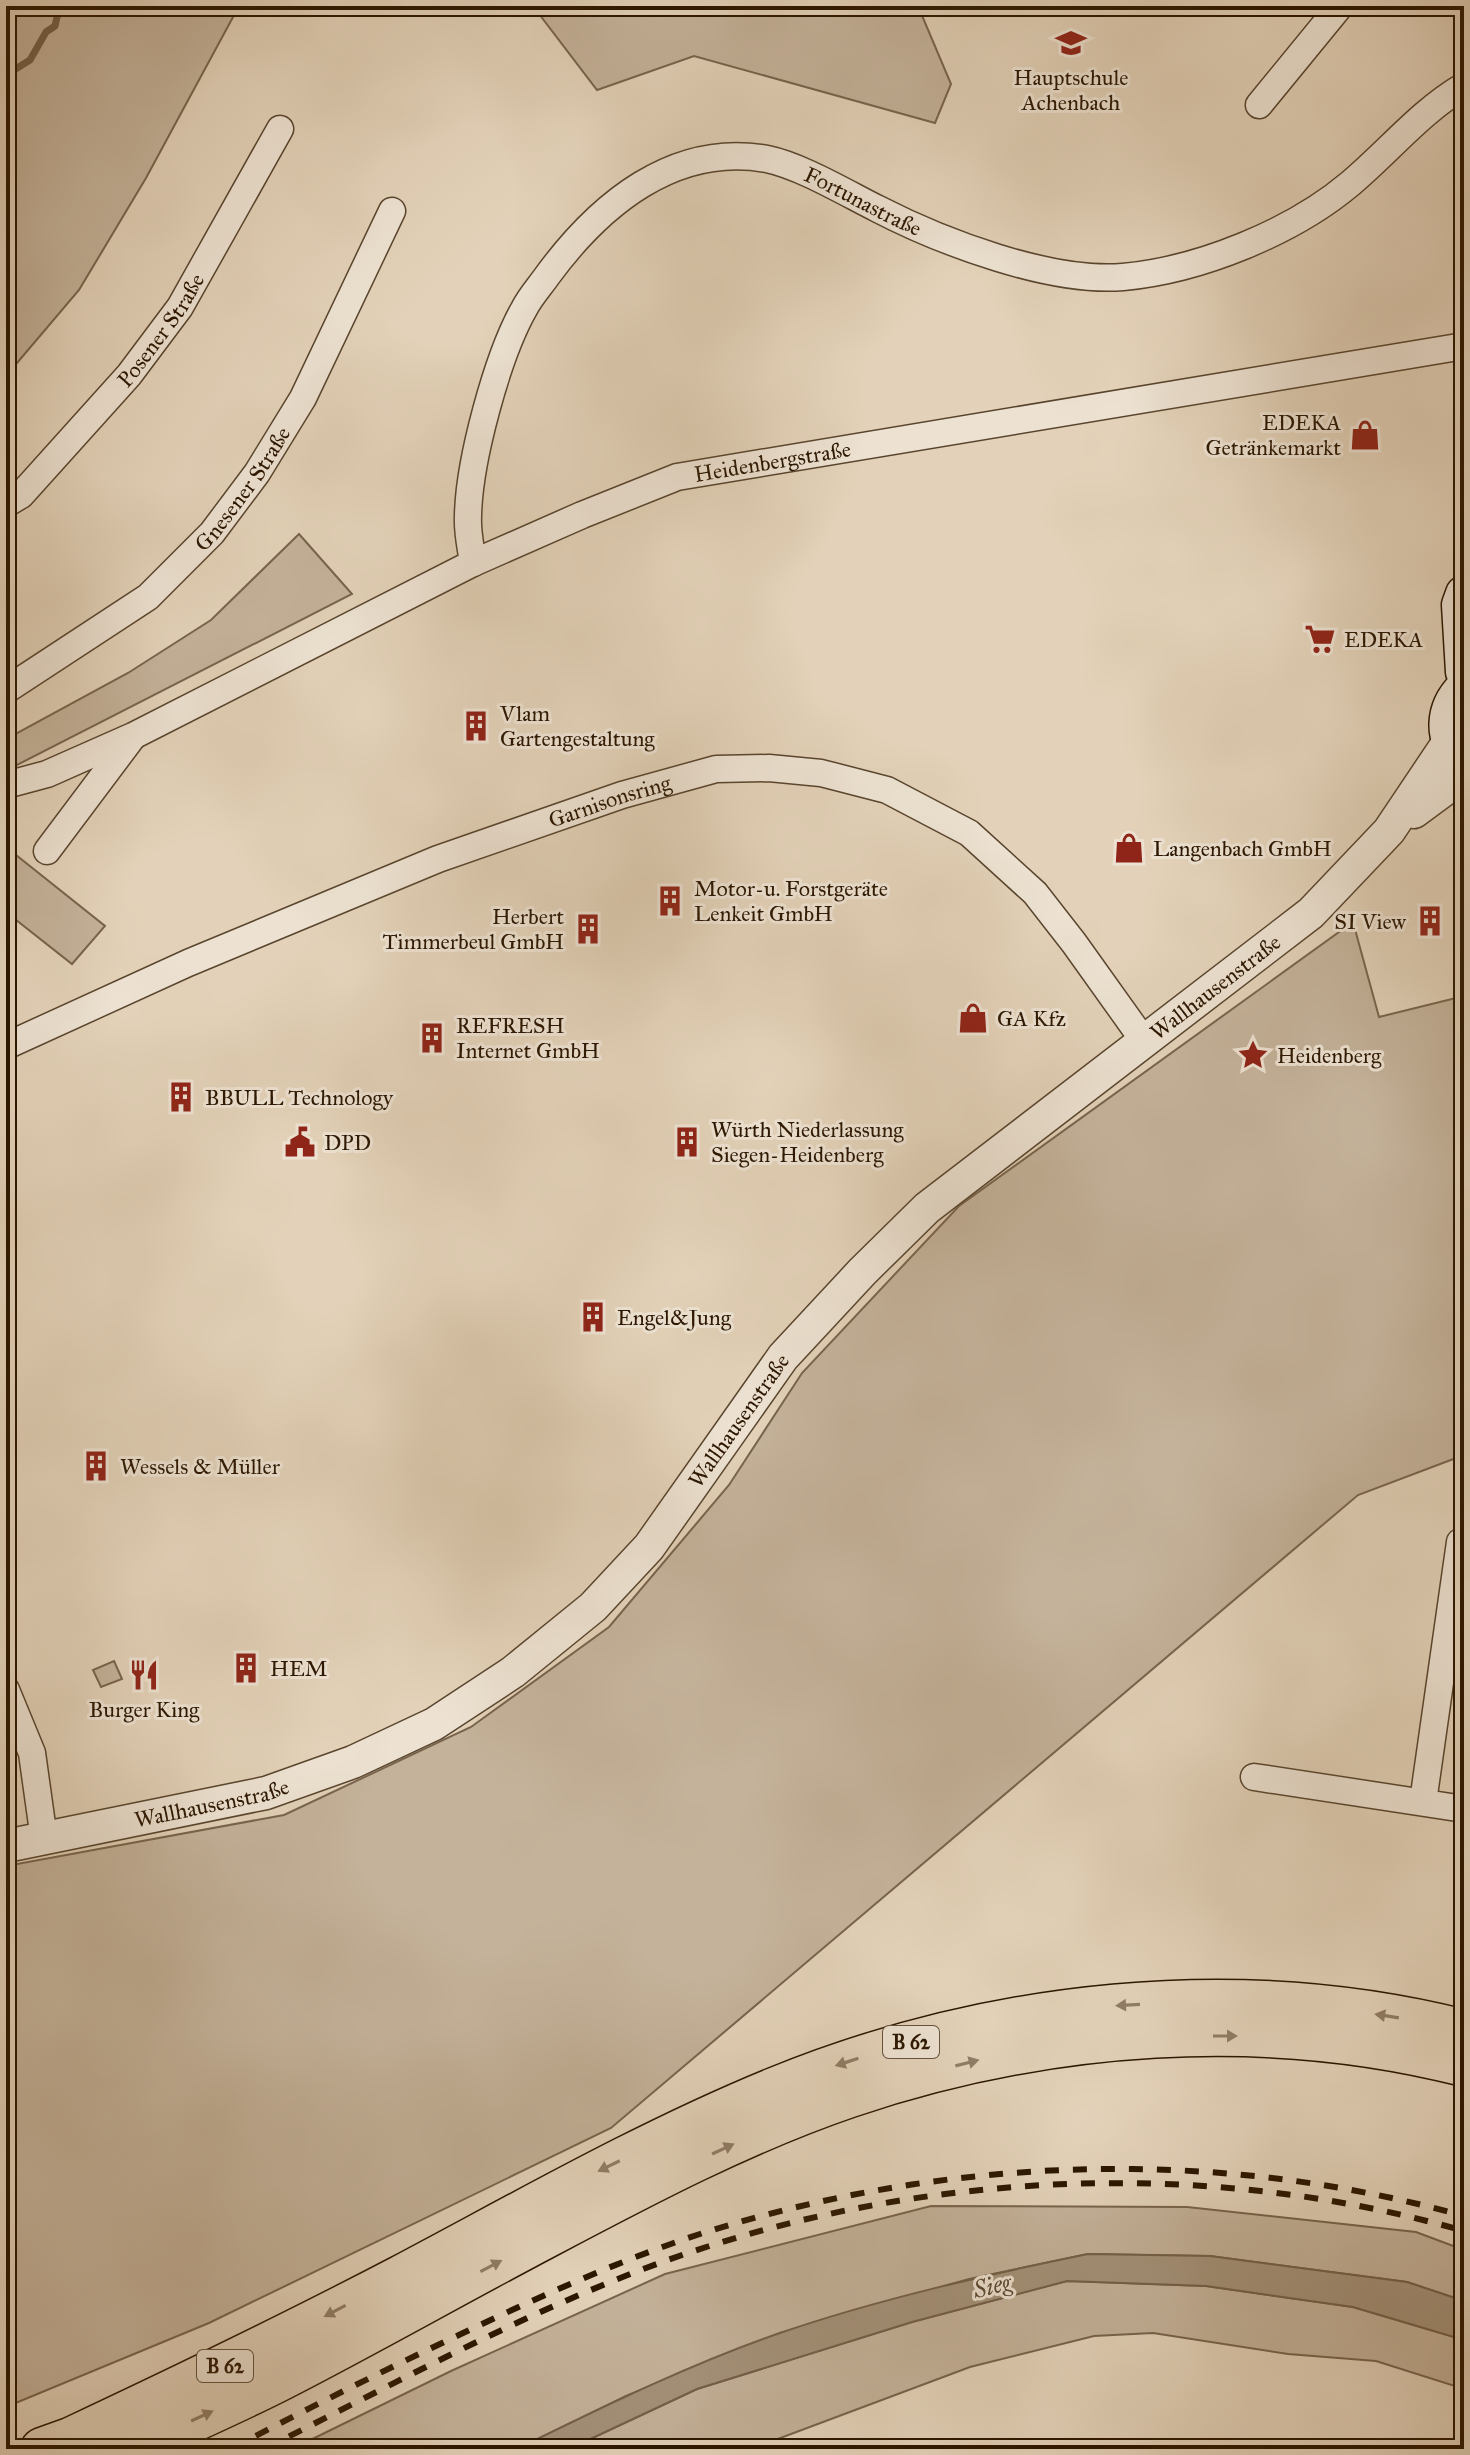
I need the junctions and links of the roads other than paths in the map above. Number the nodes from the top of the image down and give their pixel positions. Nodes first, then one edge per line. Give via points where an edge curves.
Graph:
1 (1340, 6) edge
2 (1464, 86) edge
3 (1259, 105) dead end
4 (280, 129) dead end
5 (392, 211) dead end
6 (1464, 346) edge
7 (6, 504) edge
8 (473, 563) junction
9 (1464, 594) edge
10 (1464, 672) edge
11 (1464, 688) edge
12 (6, 690) edge
13 (133, 736) junction
14 (1457, 749) edge
15 (1464, 775) edge
16 (6, 785) edge
17 (1389, 831) junction
18 (47, 851) dead end
19 (1144, 1041) junction
20 (6, 1046) edge
21 (1460, 1542) dead end
22 (6, 1690) edge
23 (1254, 1777) dead end
24 (1423, 1802) junction
25 (1464, 1809) edge
26 (44, 1839) junction
27 (6, 1846) edge
28 (1464, 2031) edge
29 (1464, 2065) edge
30 (413, 2289) junction
31 (42, 2449) edge
32 (131, 2449) edge

1 - 3 street
2 - 8 street, Fortunastraße via 1301,220 1189,263 1120,277 1035,267 925,233 768,159 713,157 676,165 596,219 525,307 506,348 474,466 468,517
4 - 7 street, Posener Straße via 180,307 129,375 21,495
5 - 12 street, Gnesener Straße via 303,398 212,533 148,597
6 - 8 street, Heidenbergstraße via 677,477
8 - 13 street, Heidenbergstraße
9 - 10 main road
11 - 14 main road via 1450,706 1447,725
13 - 16 street, Heidenbergstraße via 47,774
13 - 18 street, Heidenbergstraße
14 - 17 street, Wallhausenstraße
15 - 17 street, Wallhausenstraße
17 - 19 street, Wallhausenstraße via 1311,913
19 - 20 street, Garnisonsring via 1035,893 969,833 887,790 821,773 769,768 716,769 622,795 438,859
19 - 26 street, Wallhausenstraße via 927,1208 862,1272 783,1357 649,1547 593,1607 513,1672 434,1724 353,1762 266,1793
21 - 24 street
22 - 26 street via 32,1753
23 - 24 street
24 - 25 street
26 - 27 street, Wallhausenstraße
28 -> 30 highway, B 62 via 1332,2008 1235,2002 1109,2006 972,2027 864,2056 772,2090 584,2178
30 -> 29 highway, B 62 via 785,2121 874,2088 978,2060 1112,2039 1247,2036 1382,2049
30 -> 31 highway, B 62 via 262,2349
32 -> 30 highway, B 62 via 279,2380

